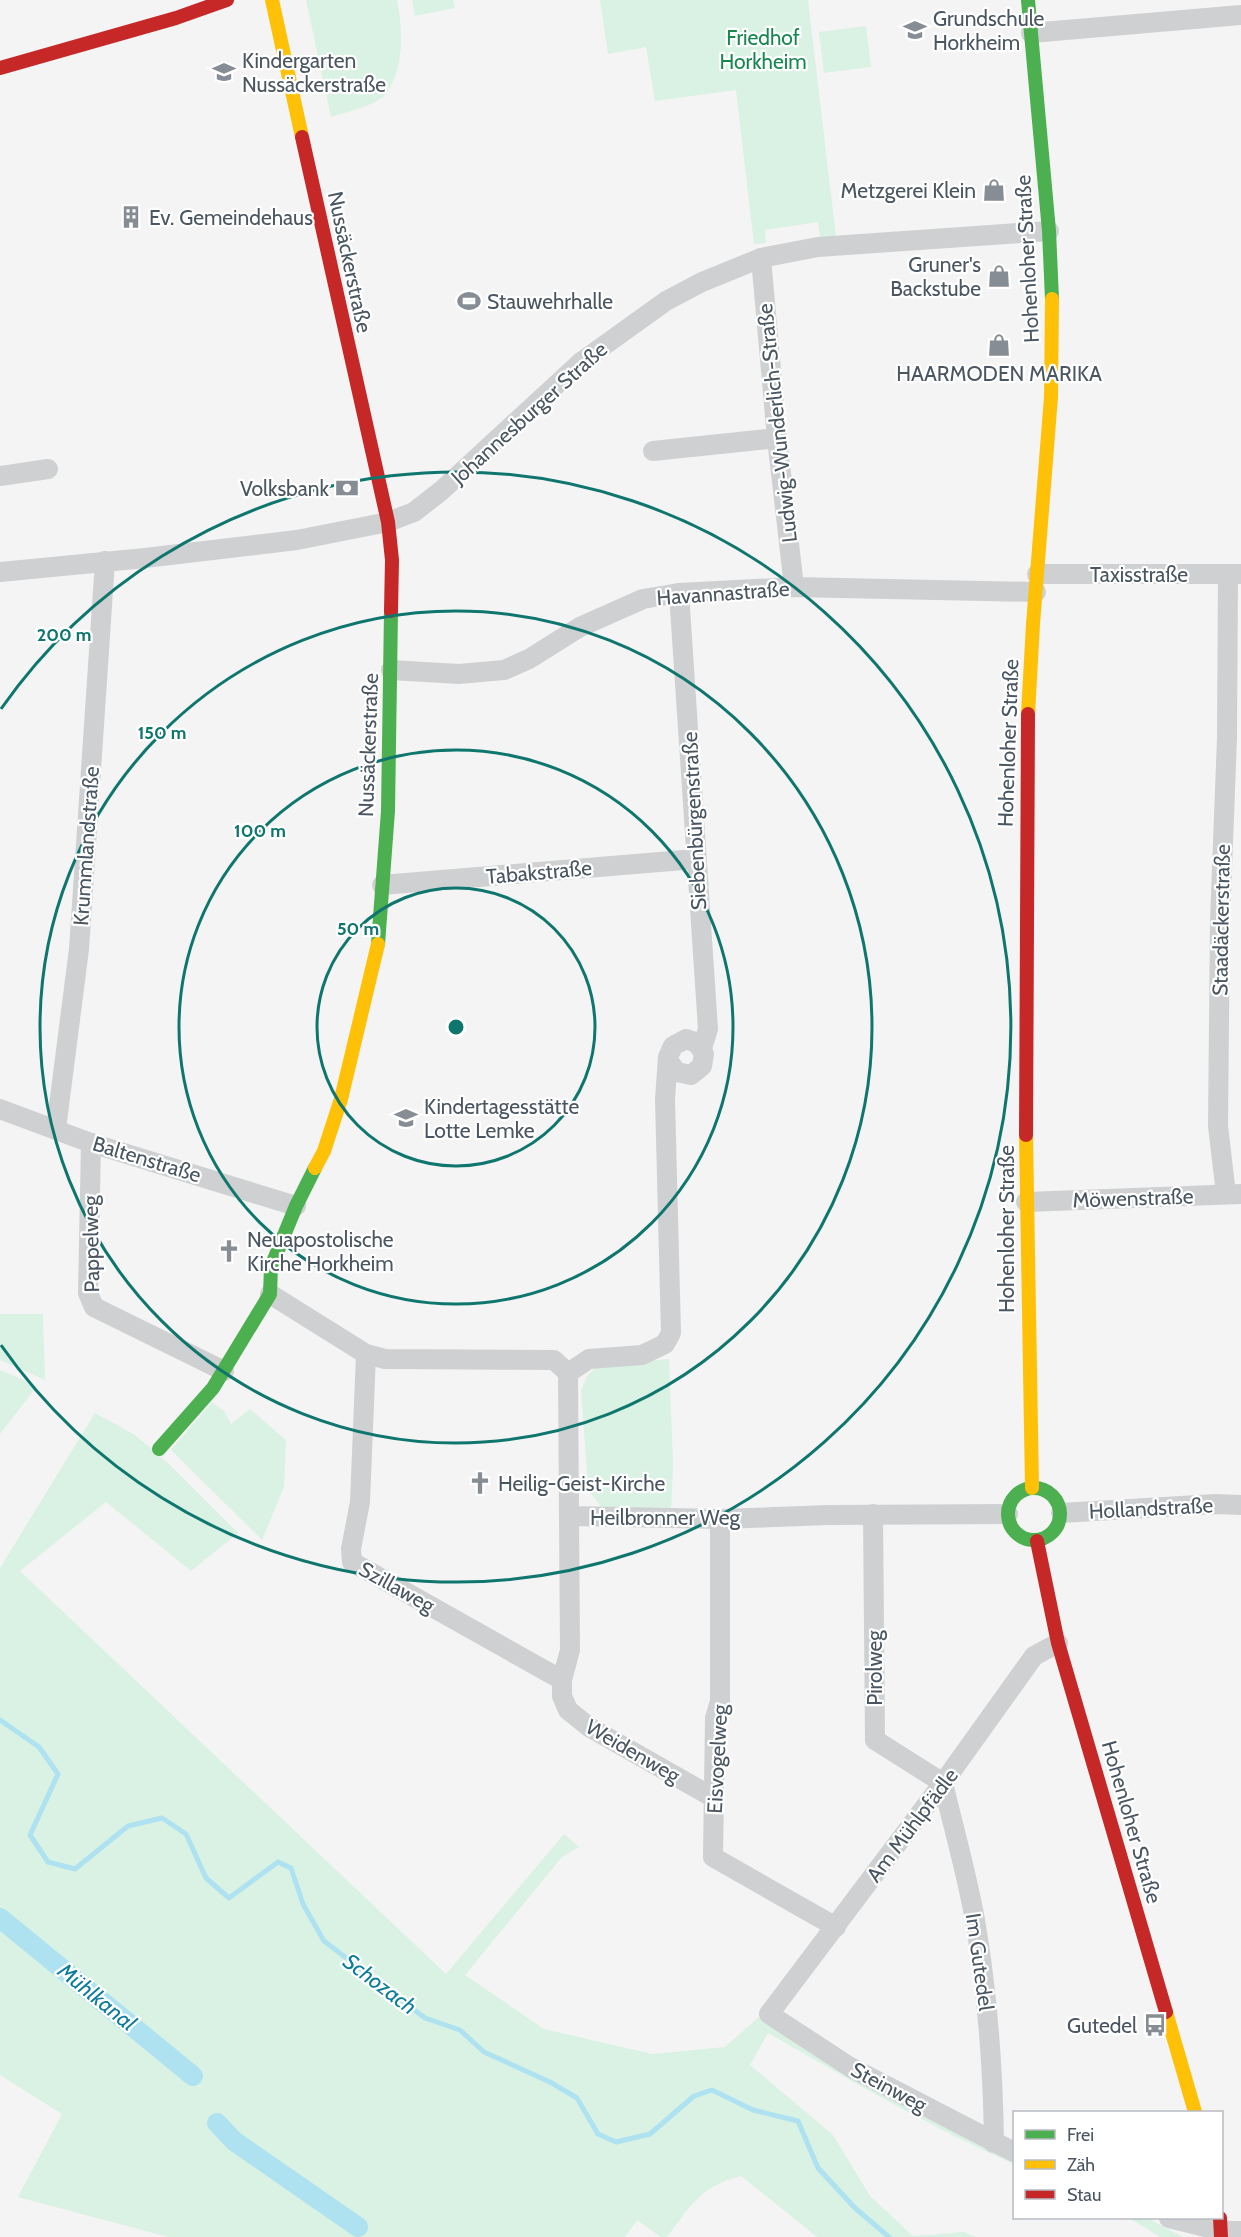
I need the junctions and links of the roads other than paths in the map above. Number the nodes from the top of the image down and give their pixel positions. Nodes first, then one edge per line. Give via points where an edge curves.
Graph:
1 (227, 0) edge
2 (272, 0) edge
3 (1028, 0) edge
4 (1241, 15) edge
5 (1031, 33) junction
6 (0, 68) edge
7 (1049, 231) junction
8 (761, 258) junction
9 (777, 438) junction
10 (653, 451) dead end
11 (48, 469) dead end
12 (0, 476) edge
13 (388, 522) junction
14 (105, 561) junction
15 (0, 572) edge
16 (1235, 574) edge
17 (1036, 583) junction
18 (794, 587) junction
19 (679, 593) junction
20 (391, 670) junction
21 (696, 860) junction
22 (382, 885) junction
23 (0, 1109) edge
24 (56, 1129) junction
25 (91, 1143) junction
26 (1233, 1194) edge
27 (1026, 1202) junction
28 (296, 1206) junction
29 (270, 1294) junction
30 (366, 1354) junction
31 (224, 1371) junction
32 (567, 1373) junction
33 (159, 1449) dead end
34 (1032, 1488) junction
35 (1241, 1505) edge
36 (1061, 1513) junction
37 (1008, 1514) junction
38 (873, 1515) junction
39 (569, 1516) junction
40 (720, 1519) junction
41 (1037, 1541) junction
42 (1058, 1643) junction
43 (562, 1680) junction
44 (943, 1783) junction
45 (714, 1798) junction
46 (836, 1927) junction
47 (770, 2014) joint
48 (1195, 2111) edge
49 (994, 2143) junction
50 (1013, 2152) edge
51 (1178, 2219) edge
52 (1221, 2229) edge
53 (1241, 2231) edge

1 - 6 street
2 - 13 street, Nussäckerstraße
3 - 5 street, Hohenloher Straße
4 - 5 street
5 - 7 street, Hohenloher Straße
7 - 8 street, Johannesburger Straße via 830,246
7 - 17 street, Hohenloher Straße via 1051,397
8 - 9 street, Ludwig-Wunderlich-Straße
8 - 13 street, Johannesburger Straße via 702,282 623,330 581,362 441,490 414,512
9 - 10 street
9 - 18 street, Ludwig-Wunderlich-Straße
11 - 12 street
13 - 14 street, Johannesburger Straße via 297,540
13 - 20 street, Nussäckerstraße via 392,560
14 - 15 street, Johannesburger Straße
14 - 24 street, Krummlandstraße via 79,949
16 - 17 street, Taxisstraße
16 - 26 street, Staadäckerstraße via 1220,921 1218,1114
17 - 18 street, Havannastraße
17 - 27 street, Hohenloher Straße via 1026,742
18 - 19 street, Havannastraße
19 - 20 street, Havannastraße via 644,599 580,627 504,670 459,674
19 - 21 street, Siebenbürgenstraße
20 - 22 street, Nussäckerstraße
21 - 22 street, Tabakstraße
21 - 32 street, Siebenbürgenstraße via 708,1029 702,1066 691,1075 677,1072 669,1062 665,1099 671,1333 665,1344 642,1355 589,1359
22 - 28 street, Nussäckerstraße via 378,950 341,1099 324,1151
23 - 24 street, Baltenstraße
24 - 25 street, Baltenstraße
25 - 28 street, Baltenstraße
25 - 31 street, Pappelweg via 88,1293 94,1307
26 - 27 street, Möwenstraße
27 - 34 street, Hohenloher Straße
28 - 29 street, Nussäckerstraße via 271,1267
29 - 30 street
29 - 31 street, Nussäckerstraße
30 - 32 street via 386,1359 554,1360
30 - 43 street, Szillaweg via 360,1502 352,1562
31 - 33 street, Nussäckerstraße
32 - 39 street, Heilbronner Weg
34 - 36 street via 1052,1495
34 - 37 street via 1020,1492 1011,1502
35 - 36 street, Hollandstraße
36 - 41 street via 1054,1531
37 - 38 street, Heilbronner Weg
37 - 41 street via 1017,1534
38 - 40 street, Heilbronner Weg
38 - 44 street, Pirolweg via 875,1740
39 - 40 street, Heilbronner Weg
39 - 43 street, Weidenweg via 570,1650
40 - 45 street, Eisvogelweg via 720,1701 715,1718
41 - 42 street, Hohenloher Straße
42 - 44 street, Am Mühlpfädle via 1034,1656
42 - 48 street, Hohenloher Straße
43 - 45 street, Weidenweg via 562,1696 568,1710 590,1727
44 - 46 street, Am Mühlpfädle
44 - 49 street, Im Gutedel via 976,1924 992,2048
45 - 46 street, Eisvogelweg via 713,1857
46 - 47 street, Am Mühlpfädle
47 - 49 street, Steinweg via 850,2067
49 - 50 street, Steinweg
51 - 52 street
52 - 53 street

